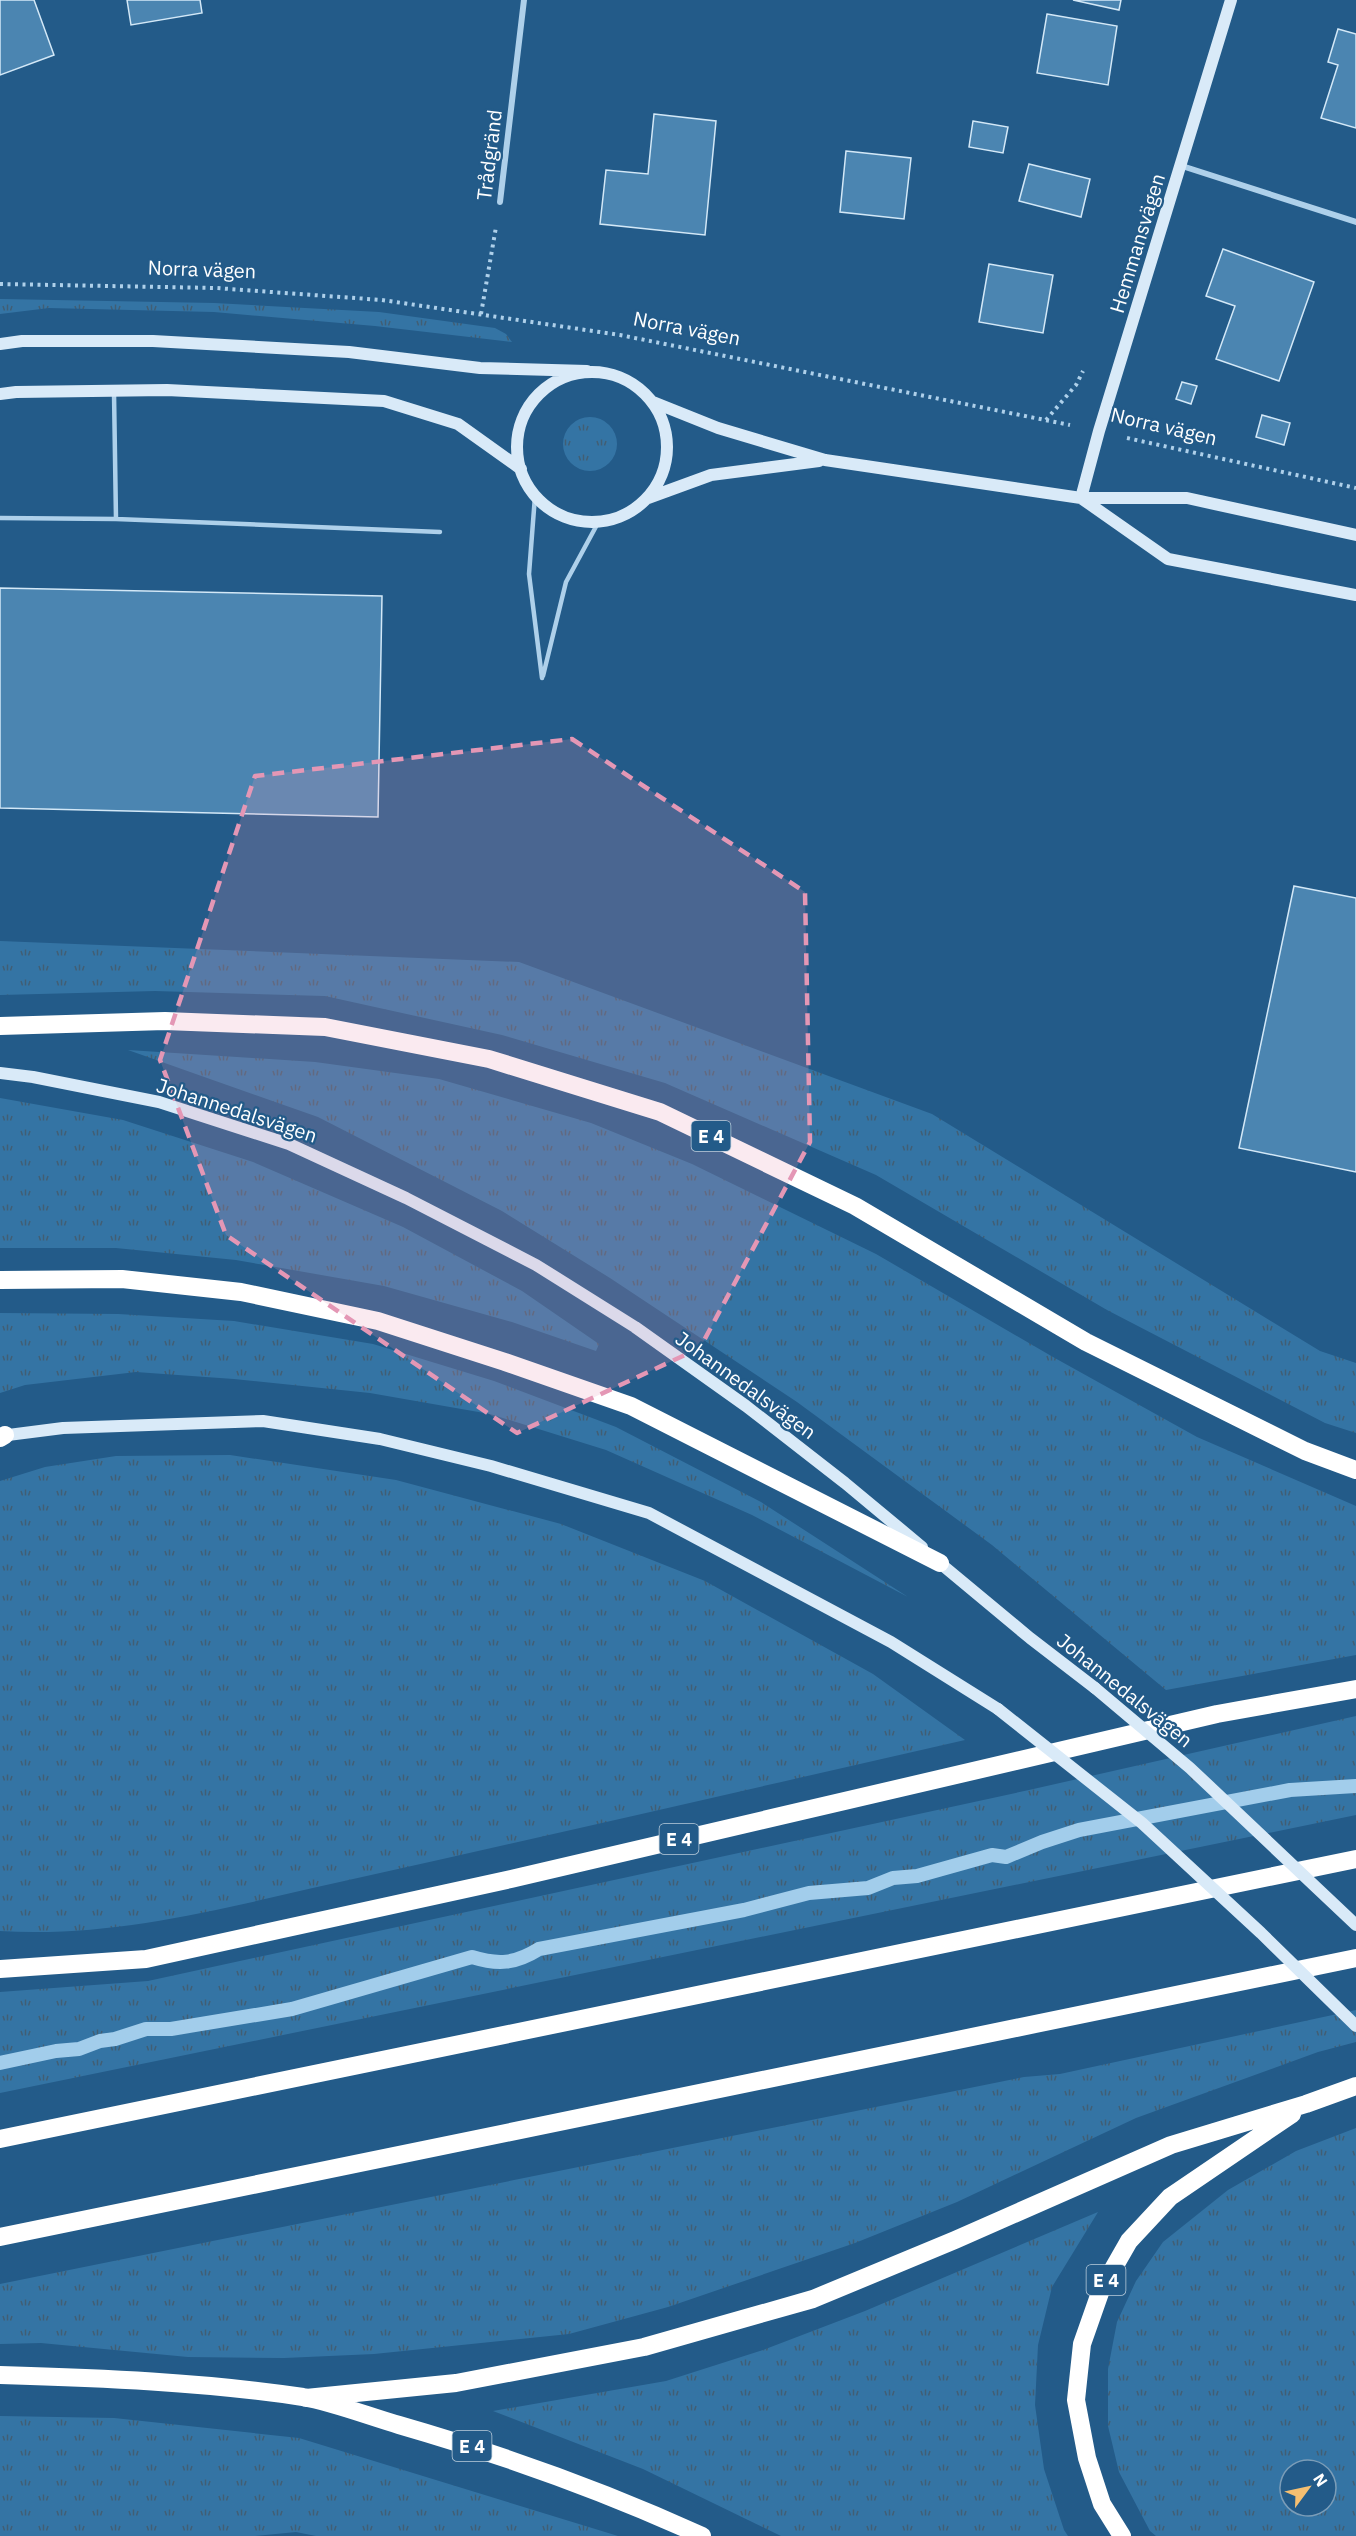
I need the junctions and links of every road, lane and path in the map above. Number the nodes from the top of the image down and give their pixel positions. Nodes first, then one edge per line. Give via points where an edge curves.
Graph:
1 (525, 0) edge
2 (1231, 0) edge
3 (1182, 166) junction
4 (500, 202) joint
5 (1356, 222) edge
6 (0, 284) edge
7 (481, 314) junction
8 (0, 344) edge
9 (587, 371) junction
10 (114, 390) junction
11 (0, 394) edge
12 (653, 402) junction
13 (1099, 431) junction
14 (825, 460) junction
15 (521, 469) junction
16 (1356, 488) edge
17 (535, 496) junction
18 (648, 498) junction
19 (1081, 498) junction
20 (0, 518) edge
21 (116, 519) junction
22 (599, 521) junction
23 (440, 532) dead end
24 (1356, 535) edge
25 (1356, 595) edge
26 (0, 1026) edge
27 (0, 1073) edge
28 (0, 1280) edge
29 (2, 1436) edge
30 (1356, 1470) edge
31 (940, 1563) junction
32 (1356, 1689) edge
33 (1356, 1859) edge
34 (1356, 1925) edge
35 (1356, 1958) edge
36 (0, 1969) edge
37 (1356, 2026) edge
38 (1356, 2086) edge
39 (1306, 2104) junction
40 (0, 2139) edge
41 (0, 2237) edge
42 (0, 2375) edge
43 (306, 2398) junction
44 (702, 2536) edge
45 (1122, 2536) edge

1 - 4 street, Trådgränd
2 - 3 main road, Hemmansvägen
3 - 5 street
3 - 13 main road, Hemmansvägen
4 - 7 path, Trådgränd
6 - 7 path, Norra vägen via 228,289 382,300
7 - 13 path, Norra vägen via 620,334
8 - 9 main road via 153,340 349,352 480,368
9 - 12 main road via 612,374 634,384
9 - 15 main road via 560,379 536,396 523,418 517,442
10 - 11 main road
10 - 15 main road via 384,401 458,424
10 - 21 lane
12 - 14 main road via 718,428
12 - 18 main road via 665,426 668,450 660,479
13 - 16 path, Norra vägen
13 - 19 main road, Hemmansvägen
14 - 18 main road via 711,475
14 - 19 main road
15 - 17 main road
17 - 22 main road via 579,521
17 - 22 lane via 529,574 542,678 566,582
18 - 22 main road via 617,518
19 - 24 main road via 1188,498
19 - 25 main road via 1168,560
20 - 21 lane
21 - 23 lane
26 - 30 highway, E 4 via 165,1021 325,1027 489,1059 660,1112 855,1206 1086,1342 1305,1451
27 - 31 main road, Johannedalsvägen via 159,1102 289,1144 526,1259 635,1327 746,1406
28 - 31 highway via 122,1279 241,1292 378,1321 631,1406
29 - 37 main road, bridge via 63,1428 262,1421 380,1439 491,1466 649,1513 891,1642 998,1709 1142,1823
31 - 34 main road, Johannedalsvägen, bridge via 1190,1768
32 - 36 highway, E 4 via 1217,1714 511,1879 146,1959
33 - 40 highway
35 - 41 highway
38 - 39 highway, E 4
39 - 43 highway, E 4 via 1171,2145 813,2299 644,2347 456,2383
39 - 45 highway, E 4 via 1170,2198 1128,2241 1101,2290 1082,2344 1076,2400 1087,2458 1102,2504
42 - 43 highway, E 4 via 121,2378
43 - 44 highway, E 4 via 485,2450 653,2513

